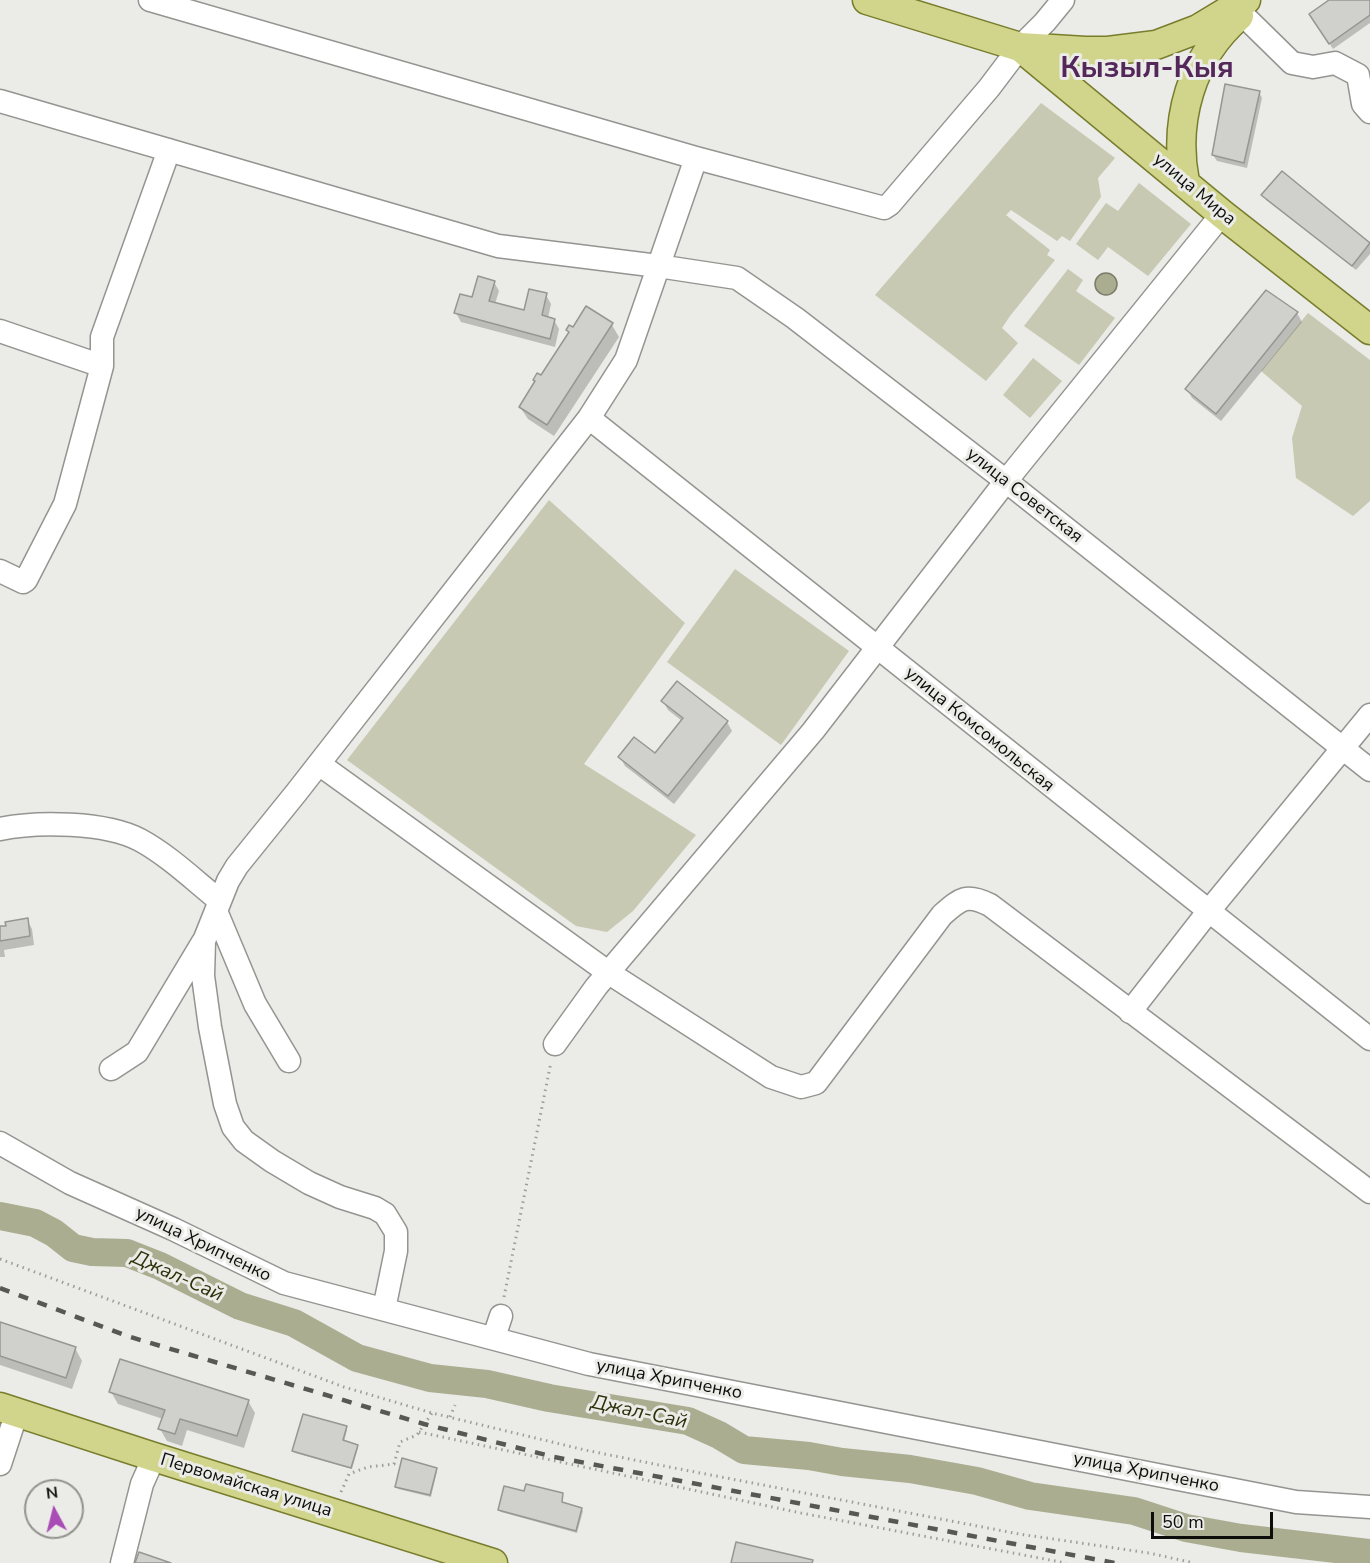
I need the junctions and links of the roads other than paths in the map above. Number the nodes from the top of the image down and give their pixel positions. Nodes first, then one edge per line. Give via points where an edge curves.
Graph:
1 (150, 0) edge
2 (867, 0) edge
3 (1063, 0) edge
4 (1248, 5) edge
5 (1020, 48) junction
6 (0, 101) edge
7 (1370, 112) edge
8 (168, 150) junction
9 (696, 158) junction
10 (1185, 182) junction
11 (1222, 214) junction
12 (658, 266) junction
13 (1370, 330) edge
14 (0, 332) edge
15 (102, 366) junction
16 (589, 418) junction
17 (1006, 481) junction
18 (0, 571) edge
19 (877, 648) junction
20 (1370, 715) edge
21 (1341, 747) junction
22 (318, 764) junction
23 (1370, 770) edge
24 (0, 829) edge
25 (218, 906) junction
26 (1208, 912) junction
27 (204, 941) junction
28 (609, 973) junction
29 (1130, 1012) junction
30 (1370, 1040) edge
31 (555, 1044) road end
32 (289, 1061) dead end
33 (111, 1069) dead end
34 (0, 1143) edge
35 (1370, 1192) edge
36 (384, 1309) junction
37 (8, 1410) edge
38 (154, 1457) junction
39 (0, 1464) edge
40 (1370, 1507) edge
41 (436, 1554) edge
42 (480, 1561) edge
43 (122, 1563) edge

1 - 9 street
2 - 5 main road
3 - 5 street
4 - 5 main road via 1156,45 1108,51
4 - 7 street via 1292,63 1313,67 1335,63 1358,75 1363,104
4 - 10 main road via 1209,47 1198,67 1186,109 1181,156
5 - 9 street via 888,207
5 - 10 main road, улица Мира
6 - 8 street, улица Советская
8 - 12 street, улица Советская via 498,246
8 - 15 street via 102,337
9 - 12 street
10 - 11 main road, улица Мира
11 - 13 main road, улица Мира
11 - 17 street
12 - 16 street via 626,360
12 - 17 street, улица Советская via 737,278 795,318
14 - 15 street
15 - 18 street via 62,513 26,580
16 - 19 street, улица Комсомольская
16 - 22 street
17 - 19 street
17 - 21 street, улица Советская
19 - 26 street, улица Комсомольская
19 - 28 street via 813,731
20 - 21 street
21 - 23 street, улица Советская
21 - 26 street
22 - 25 street via 237,866
22 - 28 street
24 - 25 street via 67,825 126,834 153,848
25 - 27 street
25 - 32 street via 255,1004
26 - 29 street
26 - 30 street, улица Комсомольская
27 - 33 street via 137,1052
27 - 36 street via 203,976 210,1027 222,1095 233,1127 244,1141 309,1183 385,1214 396,1232 396,1242
28 - 29 street via 771,1077 809,1086 816,1083 942,915 958,901 977,898
28 - 31 street
29 - 35 street
34 - 36 street, улица Хрипченко via 70,1183 284,1283
36 - 40 street, улица Хрипченко via 497,1327 589,1364 1296,1502
37 - 38 main road, Первомайская улица
37 - 39 street
38 - 41 main road, Первомайская улица
38 - 43 street via 142,1484
41 - 42 main road, Первомайская улица

